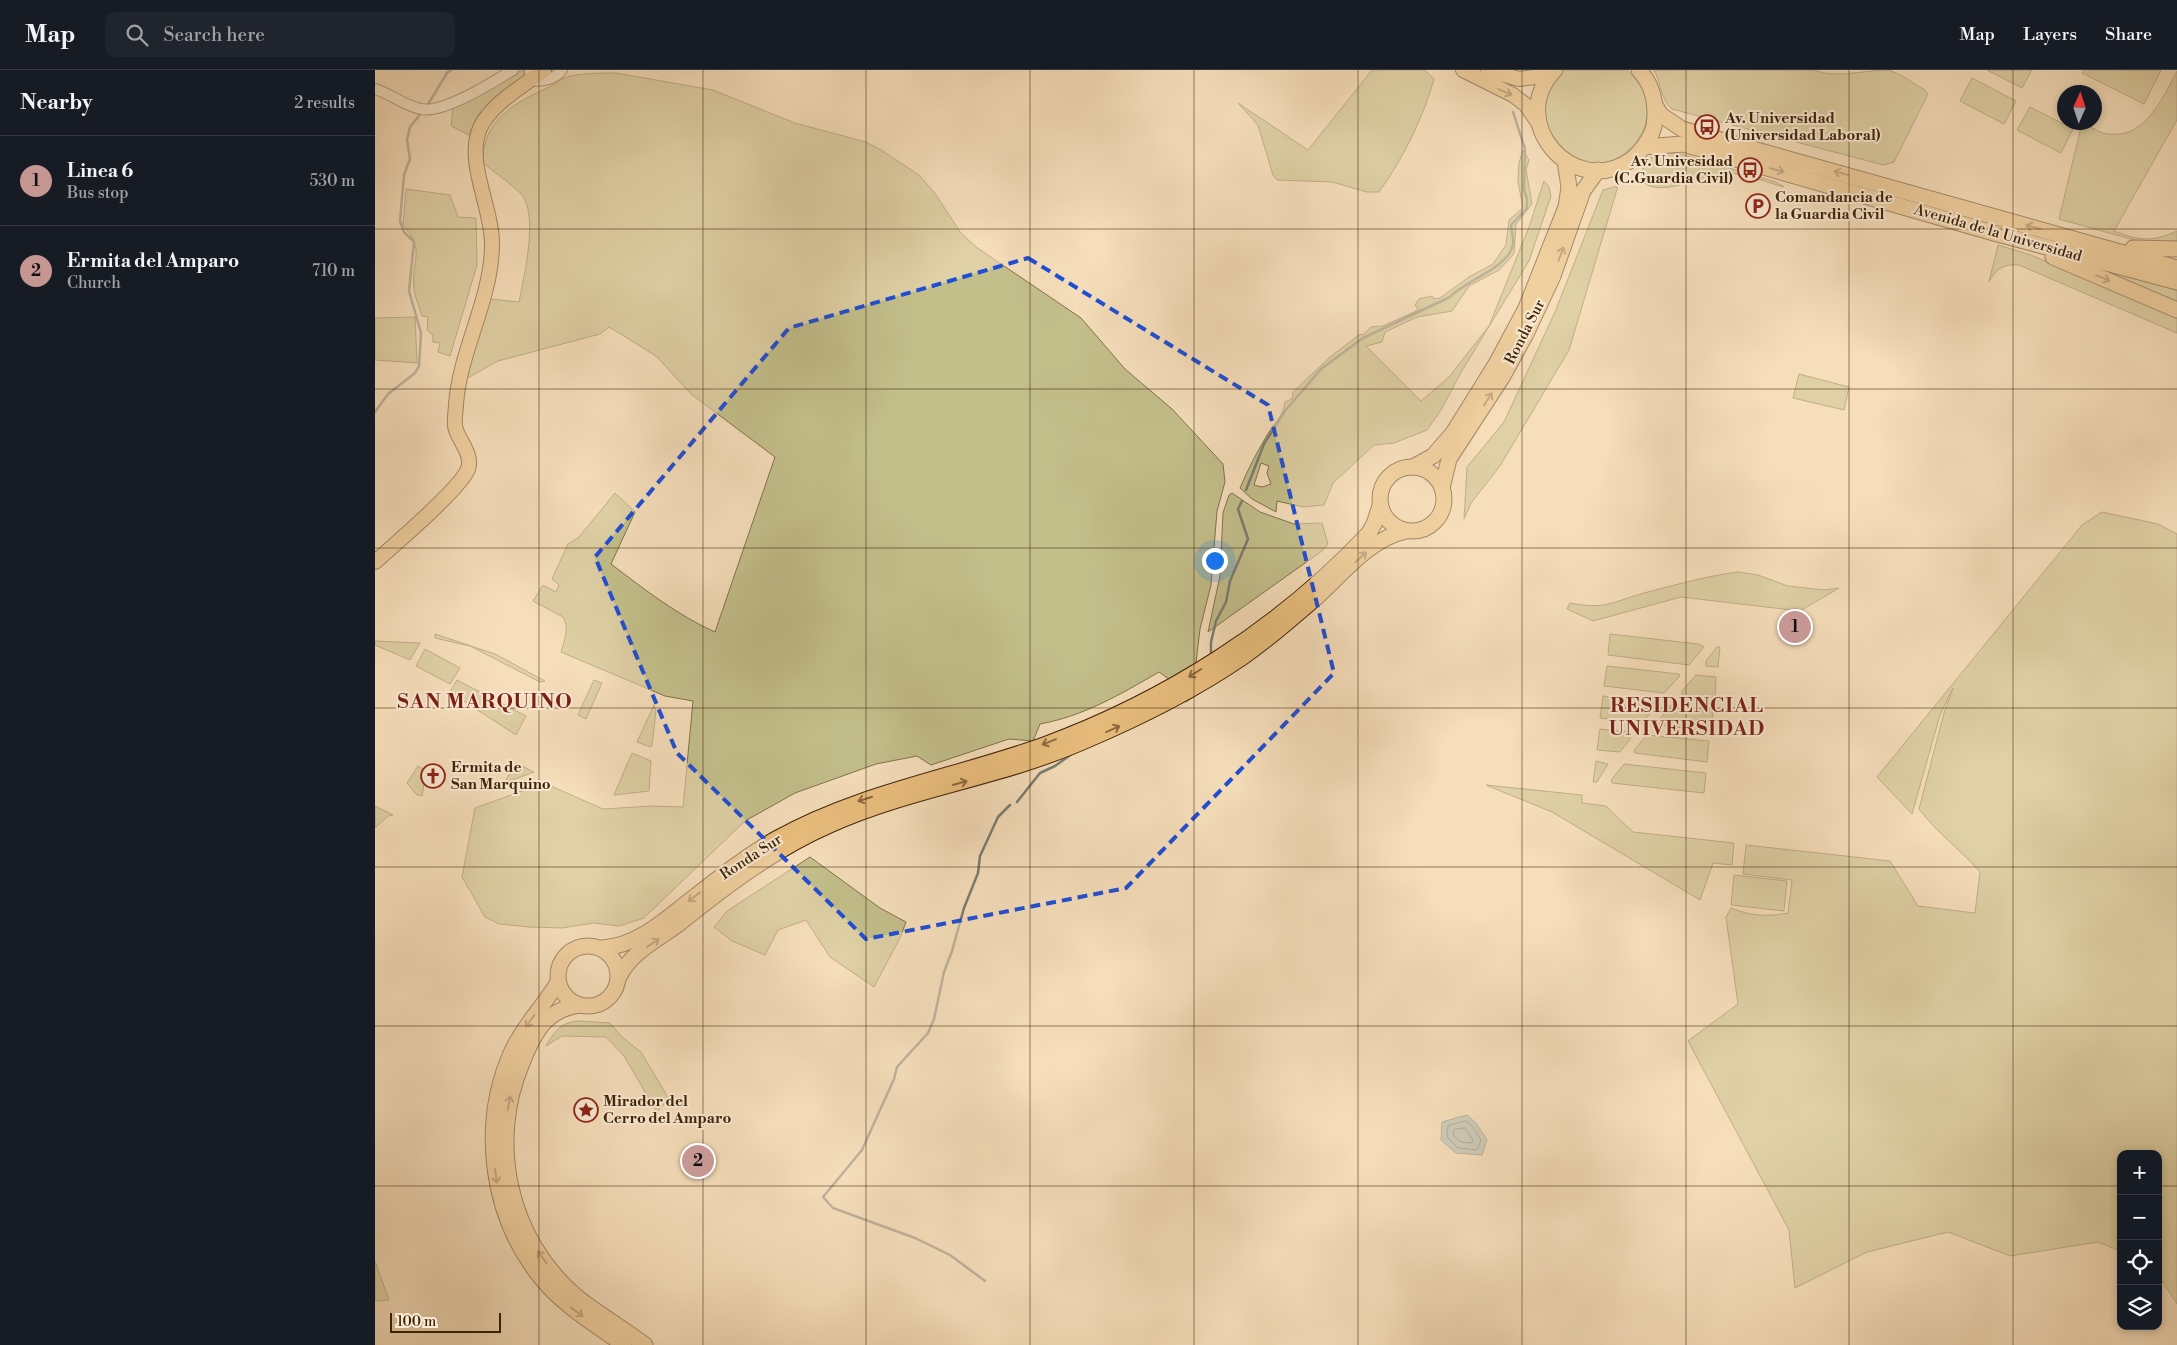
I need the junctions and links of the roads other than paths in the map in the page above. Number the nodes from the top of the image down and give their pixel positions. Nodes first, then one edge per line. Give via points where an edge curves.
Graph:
1 (513, 70) edge
2 (544, 70) edge
3 (562, 70) edge
4 (1463, 70) edge
5 (1488, 70) edge
6 (1639, 70) edge
7 (530, 73) edge
8 (1552, 73) edge
9 (375, 89) edge
10 (1655, 105) junction
11 (1539, 124) junction
12 (1645, 147) junction
13 (1565, 161) junction
14 (1598, 170) junction
15 (1994, 233) junction
16 (2080, 240) junction
17 (2177, 249) edge
18 (2177, 268) edge
19 (2177, 282) edge
20 (2177, 310) edge
21 (1413, 467) junction
22 (1443, 488) junction
23 (1380, 506) junction
24 (1406, 531) junction
25 (375, 562) edge
26 (1240, 651) junction
27 (912, 790) junction
28 (602, 948) junction
29 (619, 977) junction
30 (559, 982) junction
31 (580, 1005) junction
32 (624, 1345) edge
33 (645, 1345) edge

1 - 9 street via 447,105 424,110
2 - 7 main road
3 - 7 street via 540,82
4 -> 11 main road via 1513,95 1526,105
5 - 8 main road via 1519,79
6 - 10 highway via 1650,85
7 - 25 main road via 496,107 481,127 476,143 476,164 488,206 492,247 488,278 457,392 455,429 466,448 468,470 453,489
8 - 11 highway via 1540,94
10 - 12 highway via 1653,131
16 -> 10 highway, Avenida de la Universidad via 1682,129 1661,115
11 - 13 highway via 1545,141
12 - 14 highway via 1626,163 1609,170
12 -> 15 highway, Avenida de la Universidad via 1673,143 1693,147
13 - 14 highway via 1572,166
13 - 21 highway, Ronda Sur via 1569,187 1566,207 1526,308 1457,427 1439,451
22 -> 14 highway, Ronda Sur via 1449,459 1526,334 1553,276 1583,192
15 - 19 highway, Avenida de la Universidad
15 -> 20 highway
16 - 17 highway via 2147,250
16 - 18 highway, Avenida de la Universidad
21 - 22 highway via 1431,473
21 - 23 highway via 1399,469 1385,480
22 - 24 highway via 1443,509 1438,518 1424,530
23 - 24 highway via 1389,522
23 - 26 highway via 1374,524 1362,540
26 -> 24 highway via 1302,610 1376,544
26 - 27 highway via 1158,708 1077,744 1006,770
27 -> 28 highway, Ronda Sur via 848,804 776,839 653,929 629,943
29 -> 27 highway, Ronda Sur via 633,956 737,878 785,847
28 - 29 highway via 614,960
28 - 30 highway via 584,946 569,952 559,966
29 - 31 highway via 608,998 594,1005
30 - 31 highway via 566,996
30 -> 32 highway via 513,1050 500,1087 493,1142 496,1179 513,1233 541,1279 565,1302
33 -> 31 highway via 577,1296 555,1275 526,1231 510,1189 505,1139 508,1107 516,1078 538,1032 551,1015 567,1006

